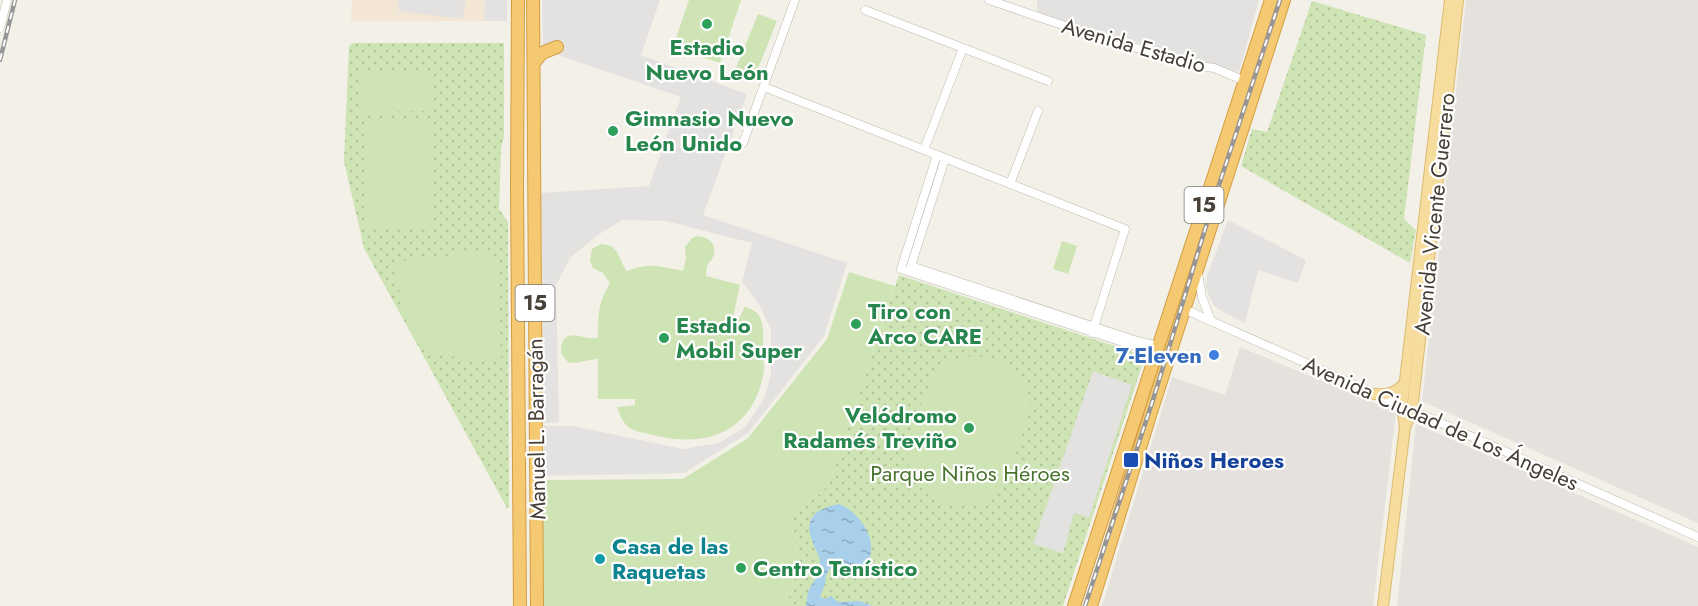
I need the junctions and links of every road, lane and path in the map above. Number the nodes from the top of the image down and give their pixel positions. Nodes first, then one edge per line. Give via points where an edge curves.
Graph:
1 (7, 0) edge
2 (518, 0) edge
3 (527, 0) edge
4 (533, 0) edge
5 (795, 0) edge
6 (988, 0) edge
7 (1273, 0) edge
8 (1284, 0) edge
9 (1449, 0) edge
10 (1458, 0) edge
11 (865, 10) dead end
12 (0, 28) edge
13 (1272, 36) junction
14 (557, 47) dead end
15 (963, 48) junction
16 (534, 63) junction
17 (1048, 81) dead end
18 (1245, 81) junction
19 (764, 87) junction
20 (534, 101) junction
21 (1038, 111) dead end
22 (743, 143) dead end
23 (924, 150) junction
24 (941, 157) junction
25 (1010, 184) junction
26 (1198, 269) junction
27 (1190, 295) junction
28 (1184, 309) junction
29 (1211, 321) junction
30 (1164, 328) junction
31 (1093, 330) junction
32 (1157, 349) junction
33 (1405, 383) junction
34 (1375, 394) junction
35 (1407, 408) junction
36 (1698, 537) edge
37 (1109, 547) junction
38 (1086, 568) junction
39 (520, 606) edge
40 (537, 606) edge
41 (1074, 606) edge
42 (1091, 606) edge
43 (1383, 606) edge

1 - 12 street
2 - 39 highway, Manuel L. Barragán / 15
3 - 20 highway via 528,74
4 - 16 highway, Manuel L. Barragán / 15
5 - 19 street
6 - 18 street, Avenida Estadio via 1183,62 1214,68
7 - 13 highway
7 - 18 highway, 15
8 - 13 highway, 15
9 - 33 main road, Avenida Vicente Guerrero
10 - 35 main road, Avenida Vicente Guerrero
11 - 15 street
13 - 26 highway, 15
14 - 16 highway via 542,53
15 - 17 street
15 - 23 street
16 - 20 highway, Manuel L. Barragán / 15
18 - 30 highway, 15
19 - 22 street
19 - 23 street
20 - 40 highway, Manuel L. Barragán / 15
21 - 25 street
23 - 24 street
24 - 25 street
24 - 31 street via 911,266
25 - 31 street via 1125,229
26 - 27 highway, 15
26 - 29 street
27 - 28 highway, 15
27 - 30 highway
28 - 29 street, Avenida Ciudad de Los Ángeles
28 - 37 highway, 15
29 - 34 street, Avenida Ciudad de Los Ángeles
30 - 32 highway, 15
31 - 32 street
32 - 38 highway, 15
33 - 34 main road via 1389,394
33 - 35 main road, Avenida Vicente Guerrero
34 - 35 street, Avenida Ciudad de Los Ángeles
35 - 36 street, Avenida Ciudad de Los Ángeles
35 - 43 main road, Avenida Vicente Guerrero
37 - 38 highway
37 - 42 highway, 15
38 - 41 highway, 15

